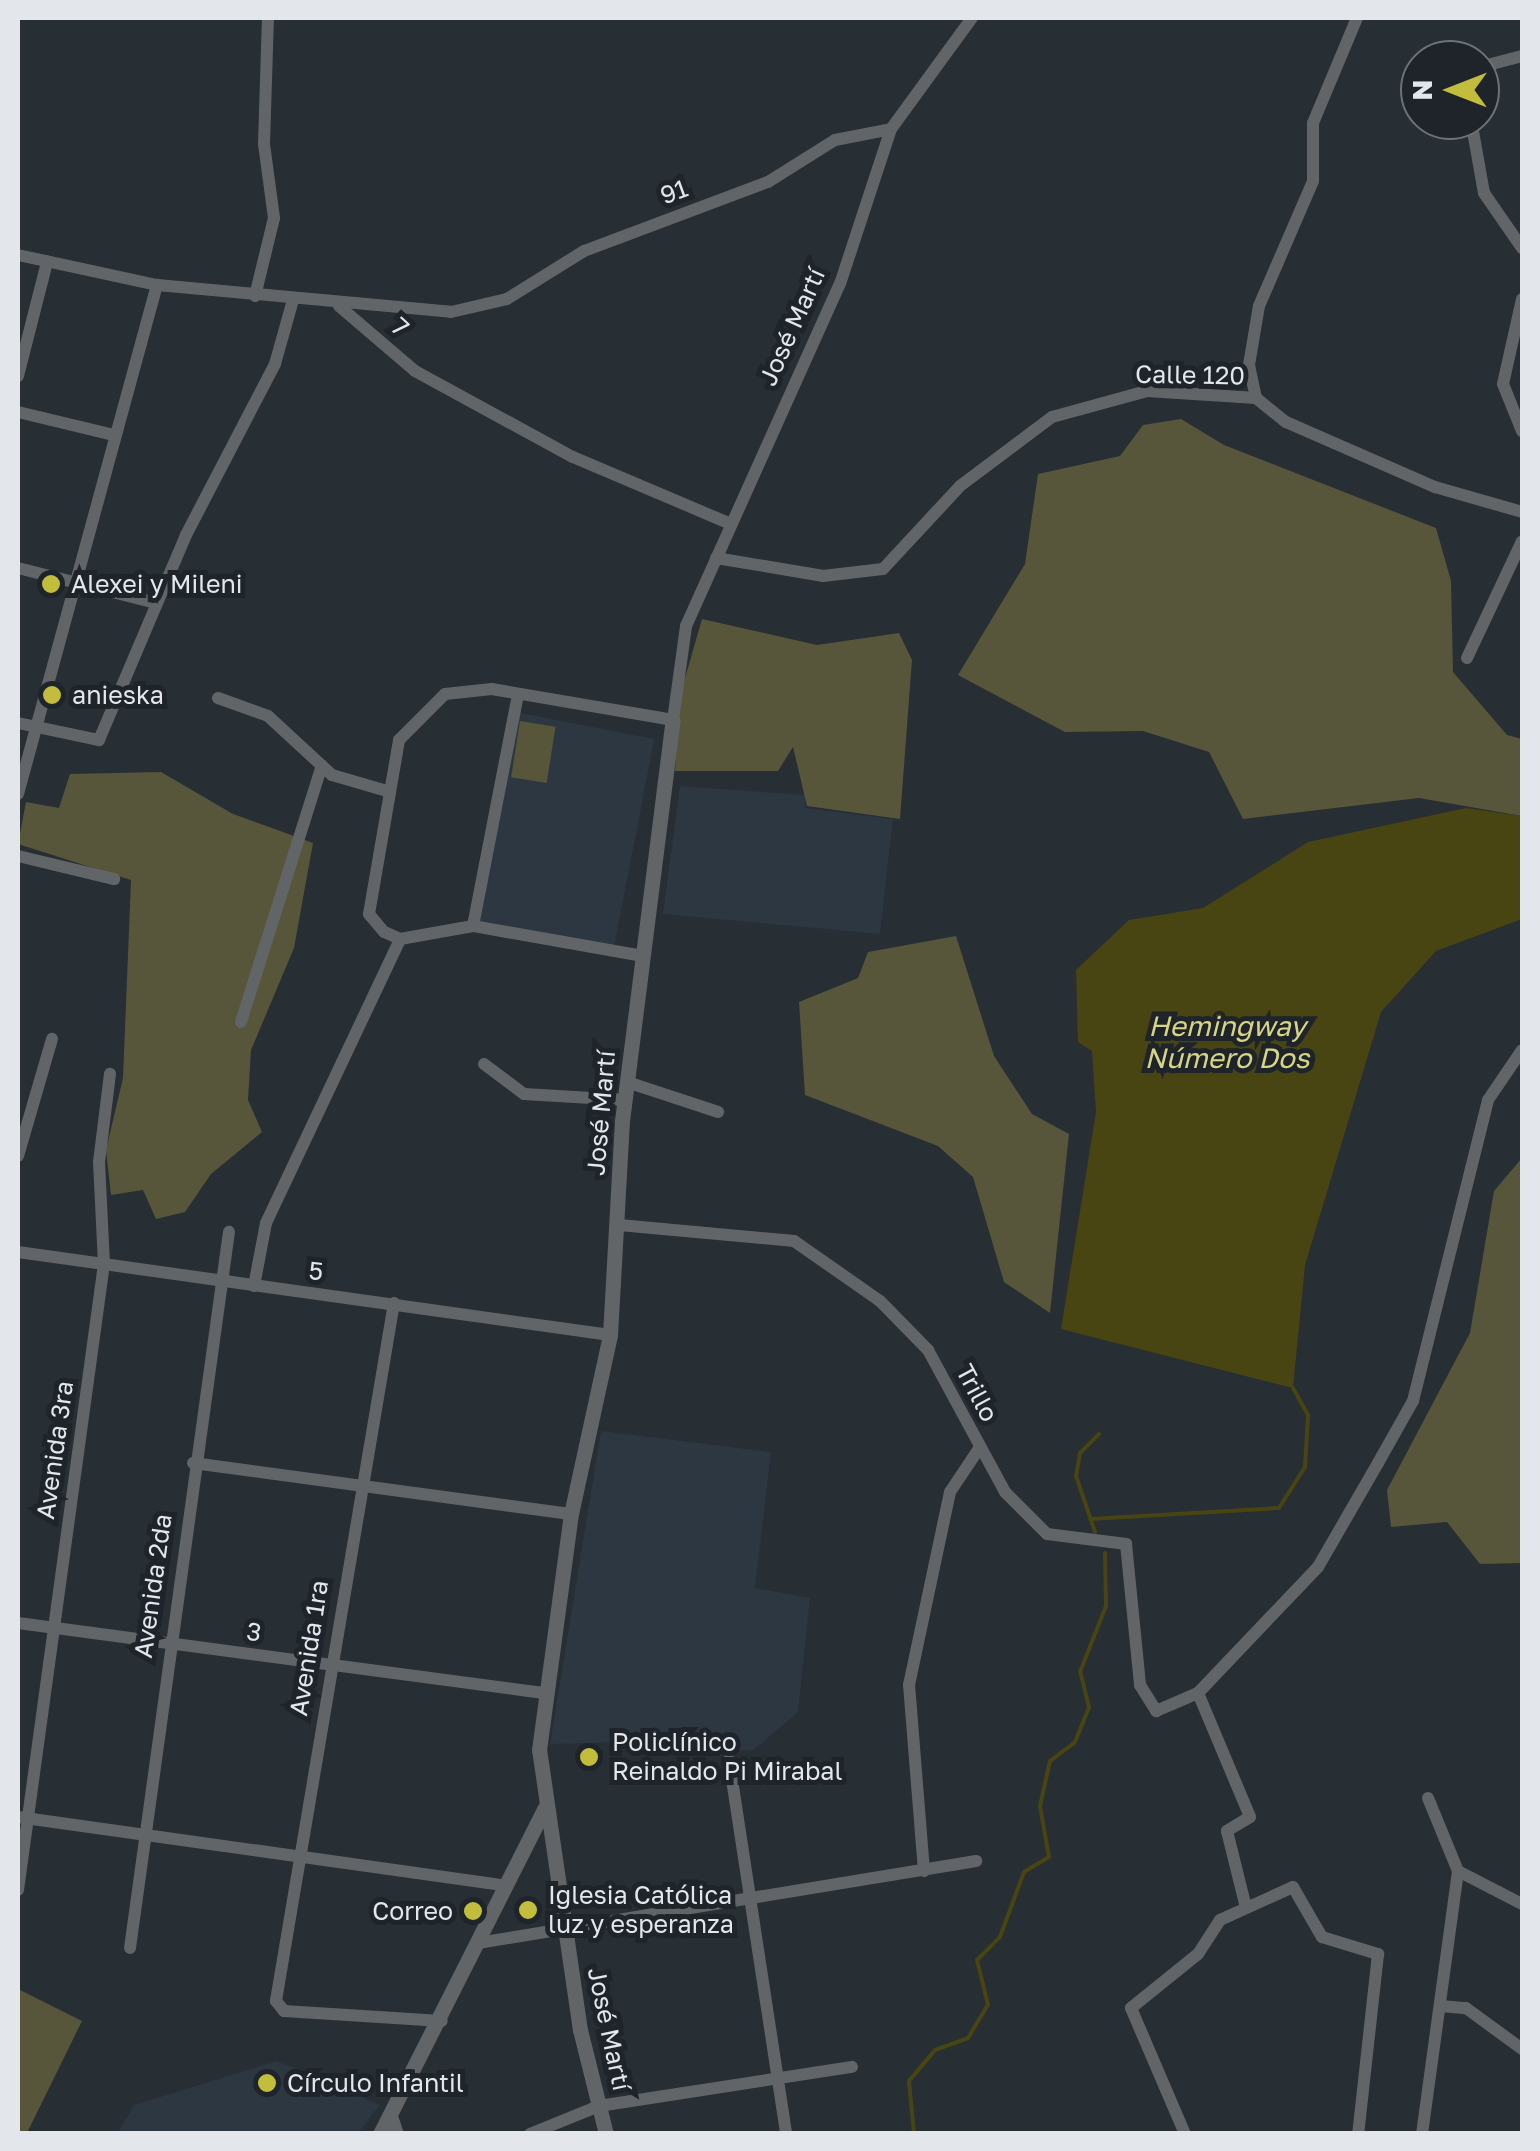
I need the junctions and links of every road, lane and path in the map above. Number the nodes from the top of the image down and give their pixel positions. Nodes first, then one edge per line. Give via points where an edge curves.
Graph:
1 (268, 18) edge
2 (972, 18) edge
3 (1358, 18) edge
4 (891, 129) junction
5 (1475, 140) edge
6 (1522, 248) edge
7 (18, 254) edge
8 (47, 262) junction
9 (157, 286) junction
10 (255, 296) junction
11 (1522, 299) edge
12 (293, 300) junction
13 (338, 306) junction
14 (18, 376) edge
15 (1256, 398) junction
16 (18, 412) edge
17 (1522, 430) edge
18 (114, 436) junction
19 (1522, 512) edge
20 (726, 522) junction
21 (1522, 541) edge
22 (716, 558) junction
23 (18, 568) edge
24 (77, 584) junction
25 (156, 603) junction
26 (1467, 658) dead end
27 (518, 694) junction
28 (218, 698) dead end
29 (673, 720) junction
30 (18, 723) edge
31 (42, 729) junction
32 (322, 765) junction
33 (390, 792) junction
34 (18, 794) edge
35 (18, 856) edge
36 (114, 880) dead end
37 (473, 926) junction
38 (400, 939) junction
39 (642, 956) junction
40 (241, 1022) dead end
41 (52, 1039) dead end
42 (1522, 1050) edge
43 (484, 1064) dead end
44 (110, 1074) dead end
45 (627, 1082) junction
46 (625, 1100) junction
47 (718, 1112) dead end
48 (18, 1156) edge
49 (619, 1225) junction
50 (228, 1232) dead end
51 (18, 1252) edge
52 (104, 1264) junction
53 (221, 1282) junction
54 (254, 1286) junction
55 (394, 1302) junction
56 (610, 1335) junction
57 (980, 1447) junction
58 (193, 1463) junction
59 (357, 1484) junction
60 (571, 1514) junction
61 (18, 1623) edge
62 (53, 1628) junction
63 (168, 1642) junction
64 (329, 1666) junction
65 (542, 1693) junction
66 (1198, 1693) junction
67 (730, 1760) dead end
68 (1428, 1798) dead end
69 (544, 1808) junction
70 (24, 1818) edge
71 (144, 1831) junction
72 (300, 1852) junction
73 (976, 1861) dead end
74 (924, 1870) junction
75 (1458, 1871) junction
76 (504, 1885) junction
77 (18, 1890) edge
78 (753, 1899) junction
79 (1245, 1904) junction
80 (1522, 1904) edge
81 (564, 1929) junction
82 (478, 1943) junction
83 (130, 1948) dead end
84 (1441, 2006) junction
85 (442, 2022) junction
86 (1522, 2049) edge
87 (852, 2067) dead end
88 (779, 2078) junction
89 (599, 2106) junction
90 (395, 2126) edge
91 (380, 2134) edge
92 (530, 2134) edge
93 (606, 2134) edge
94 (786, 2134) edge
95 (1185, 2134) edge
96 (1358, 2134) edge
97 (1422, 2134) edge

1 - 10 street via 264,144 274,218
2 - 4 street
3 - 15 street via 1314,123 1313,181 1258,306 1250,365
4 - 13 street, 91 via 835,140 768,182 584,251 507,300 451,312
4 - 20 street, José Martí via 840,284
5 - 6 street via 1484,193
7 - 8 street
8 - 9 street
8 - 14 street
9 - 10 street
9 - 18 street
10 - 12 street
11 - 17 street via 1504,384
12 - 13 street
12 - 25 street via 275,364
13 - 20 street, 7 via 415,371 573,456
15 - 19 street, Calle 120 via 1286,422 1435,487
15 - 22 street, Calle 120 via 1148,391 1052,417 960,486 882,569 823,576
16 - 18 street
18 - 24 street
20 - 22 street, José Martí
21 - 26 street
22 - 29 street, José Martí via 686,626
23 - 24 street
24 - 25 street
24 - 31 street
25 - 31 street via 99,740
27 - 29 street
27 - 33 street via 446,694 424,706 399,740
27 - 37 street
28 - 32 street via 268,716
29 - 39 street, José Martí
30 - 31 street
31 - 34 street
32 - 33 street via 348,784
32 - 40 street
33 - 38 street via 369,914
35 - 36 street
37 - 38 street
37 - 39 street
38 - 54 street via 266,1223
39 - 45 street, José Martí
41 - 48 street
42 - 66 street via 1488,1100 1413,1401 1318,1567
43 - 46 street via 524,1094
44 - 52 street, Avenida 3ra via 99,1162
45 - 46 street, José Martí
45 - 47 street
46 - 49 street, José Martí
49 - 56 street, José Martí
49 - 57 street, Trillo via 723,1228 794,1241 839,1264 928,1350
50 - 53 street, Avenida 2da
51 - 52 street, 5
52 - 53 street, 5
52 - 62 street, Avenida 3ra
53 - 54 street, 5
53 - 58 street, Avenida 2da
54 - 55 street, 5
55 - 56 street, 5
55 - 59 street, Avenida 1ra
56 - 60 street, José Martí
57 - 66 street, Trillo via 1005,1492 1047,1534 1126,1544 1140,1685 1156,1711
57 - 74 street via 950,1492 912,1666
58 - 59 street
58 - 63 street, Avenida 2da
59 - 60 street
59 - 64 street, Avenida 1ra
60 - 65 street, José Martí
61 - 62 street, 3
62 - 63 street, 3
62 - 70 street, Avenida 3ra
63 - 64 street, 3
63 - 71 street, Avenida 2da
64 - 65 street, 3
64 - 72 street, Avenida 1ra
65 - 69 street, José Martí
66 - 79 street via 1250,1817 1227,1831
67 - 78 street
68 - 75 street
69 - 76 street
69 - 81 street, José Martí
70 - 71 street
70 - 77 street, Avenida 3ra
71 - 72 street
71 - 83 street, Avenida 2da
72 - 76 street
72 - 85 street, Avenida 1ra via 276,2001 284,2011
73 - 74 street
74 - 78 street
75 - 80 street
75 - 84 street
76 - 82 street
78 - 81 street
78 - 88 street
79 - 95 street via 1131,2008
79 - 96 street via 1292,1887 1322,1937 1378,1954
81 - 82 street
81 - 89 street, José Martí
82 - 85 street
84 - 86 street via 1466,2008
84 - 97 street
85 - 90 street
87 - 88 street
88 - 89 street
88 - 94 street
89 - 92 street
89 - 93 street, José Martí
90 - 91 street

